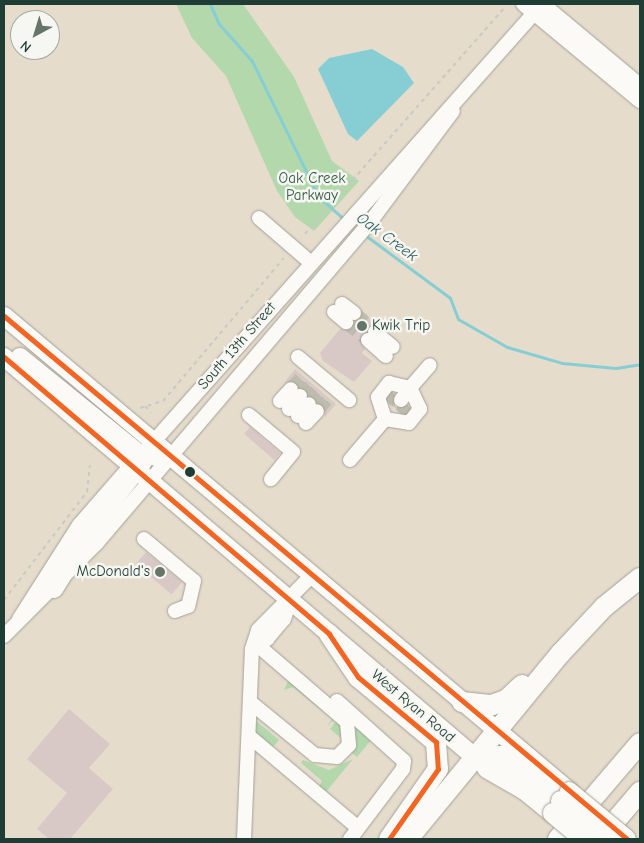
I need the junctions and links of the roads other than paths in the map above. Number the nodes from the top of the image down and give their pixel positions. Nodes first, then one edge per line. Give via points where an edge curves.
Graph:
1 (523, 4) edge
2 (540, 7) edge
3 (640, 85) edge
4 (471, 86) junction
5 (640, 101) edge
6 (259, 218) dead end
7 (310, 262) junction
8 (338, 308) dead end
9 (4, 316) edge
10 (350, 318) tunnel mouth
11 (372, 336) tunnel mouth
12 (4, 346) edge
13 (390, 351) dead end
14 (4, 357) edge
15 (298, 357) dead end
16 (430, 364) dead end
17 (410, 388) junction
18 (349, 400) dead end
19 (294, 413) joint
20 (249, 416) dead end
21 (385, 419) junction
22 (169, 458) junction
23 (350, 460) dead end
24 (142, 462) junction
25 (271, 479) dead end
26 (144, 539) dead end
27 (311, 576) junction
28 (640, 578) edge
29 (54, 589) joint
30 (290, 600) junction
31 (604, 607) junction
32 (179, 609) dead end
33 (18, 619) junction
34 (329, 634) junction
35 (4, 636) edge
36 (255, 643) junction
37 (290, 672) junction
38 (250, 702) junction
39 (462, 702) junction
40 (496, 730) junction
41 (249, 736) junction
42 (640, 743) edge
43 (480, 762) junction
44 (640, 792) edge
45 (558, 806) junction
46 (356, 826) junction
47 (244, 839) edge
48 (350, 839) edge
49 (389, 839) edge
50 (408, 839) edge
51 (558, 839) edge
52 (572, 839) edge
53 (584, 839) edge
54 (600, 839) edge
55 (606, 839) edge
56 (627, 839) edge

1 - 2 street
2 - 3 street
2 - 4 street, South 13th Street
2 - 5 street
4 - 7 street, South 13th Street
4 - 22 street, South 13th Street via 368,225
6 - 7 street
7 - 24 street, South 13th Street
8 - 10 street
9 - 24 main road, West Ryan Road
11 - 13 street
12 - 24 main road
14 - 24 main road, West Ryan Road
15 - 18 street via 320,382
16 - 17 street
17 - 21 street
17 - 21 street via 389,383 378,397
17 - 21 street via 420,409 409,423
19 - 19 street via 304,400
20 - 25 street via 293,452
21 - 23 street
22 - 24 main road, West Ryan Road
22 - 24 street, South 13th Street
22 - 27 main road, West Ryan Road
24 - 29 main road via 92,526
24 - 30 main road, West Ryan Road
24 - 33 street, South 13th Street via 69,539
26 - 32 street via 194,581 193,597
27 - 30 street
27 - 39 main road, West Ryan Road
28 - 31 highway
29 - 33 street, South 13th Street
30 - 34 main road, West Ryan Road
30 - 36 street via 258,630
31 - 39 highway via 579,622 506,700 492,705
31 - 40 highway
33 - 35 street, South 13th Street
34 - 43 main road, West Ryan Road
34 - 49 highway via 358,677 436,742 438,769
36 - 37 street
36 - 38 street
37 - 38 street via 347,722 351,738 342,754 330,758 315,755
37 - 46 street via 296,666 388,743 404,761 403,769
38 - 41 street
39 - 40 main road, West Ryan Road
40 - 43 highway
40 - 45 main road, West Ryan Road
41 - 46 street
41 - 47 street
42 - 51 highway
43 - 45 highway
43 - 50 highway
44 - 54 highway
45 - 52 main road, West Ryan Road
45 - 53 highway, bridge
45 - 55 highway, bridge
45 - 56 main road, West Ryan Road, bridge
46 - 48 street

